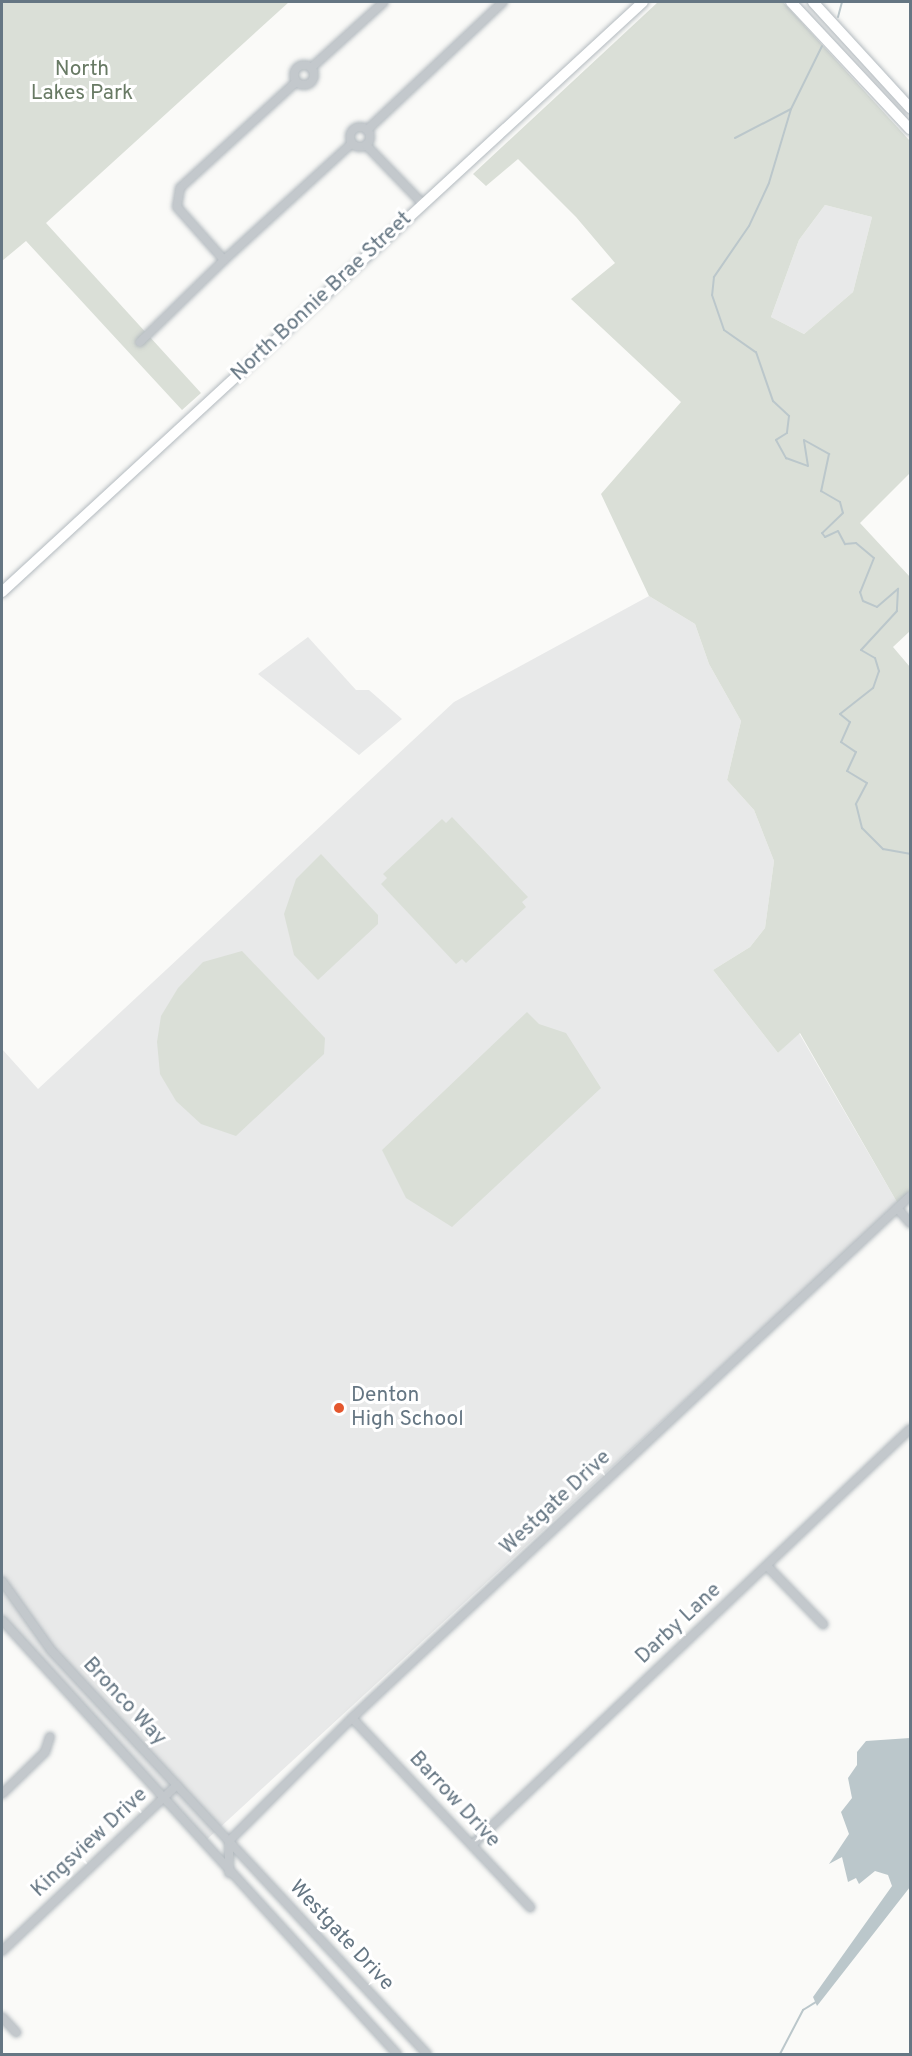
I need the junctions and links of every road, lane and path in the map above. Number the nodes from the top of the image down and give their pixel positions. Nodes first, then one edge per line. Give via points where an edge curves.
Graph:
1 (384, 2) edge
2 (503, 2) edge
3 (643, 2) edge
4 (791, 2) edge
5 (813, 2) edge
6 (311, 68) junction
7 (296, 82) junction
8 (910, 108) edge
9 (910, 129) edge
10 (367, 130) junction
11 (352, 143) junction
12 (366, 145) junction
13 (423, 204) junction
14 (224, 260) junction
15 (140, 342) dead end
16 (2, 592) edge
17 (910, 1196) edge
18 (897, 1208) junction
19 (910, 1222) edge
20 (910, 1429) edge
21 (767, 1566) junction
22 (2, 1581) edge
23 (2, 1620) edge
24 (823, 1624) dead end
25 (352, 1718) junction
26 (50, 1737) dead end
27 (177, 1785) junction
28 (2, 1794) edge
29 (161, 1800) junction
30 (229, 1841) junction
31 (472, 1845) junction
32 (213, 1857) joint
33 (229, 1873) junction
34 (530, 1907) dead end
35 (2, 1951) edge
36 (2, 2017) edge
37 (16, 2032) dead end
38 (397, 2055) edge
39 (427, 2055) edge

1 - 6 street
2 - 10 street
3 - 13 main road, North Bonnie Brae Street
4 - 9 main road
5 - 8 main road
6 - 7 street via 298,67
6 - 7 street via 310,83
7 - 14 street via 180,188 177,207
10 - 11 street via 354,129
10 - 12 street
11 - 12 street
11 - 14 street
12 - 13 street
13 - 16 main road, North Bonnie Brae Street
14 - 15 street
17 - 18 street, Westgate Drive
18 - 19 street
18 - 25 street, Westgate Drive
20 - 21 street, Darby Lane
21 - 24 street
21 - 31 street, Darby Lane
22 - 27 street, Bronco Way via 45,1644
23 - 29 street, Bronco Way
25 - 30 street, Westgate Drive
25 - 31 street, Barrow Drive
26 - 28 street via 45,1752
27 - 29 street, Kingsview Drive
27 - 30 street, Bronco Way
29 - 32 street, Bronco Way
29 - 35 street, Kingsview Drive
30 - 33 street
30 - 39 street, Westgate Drive
31 - 34 street, Barrow Drive
32 - 33 street, Westgate Drive
33 - 38 street, Westgate Drive
36 - 37 street

